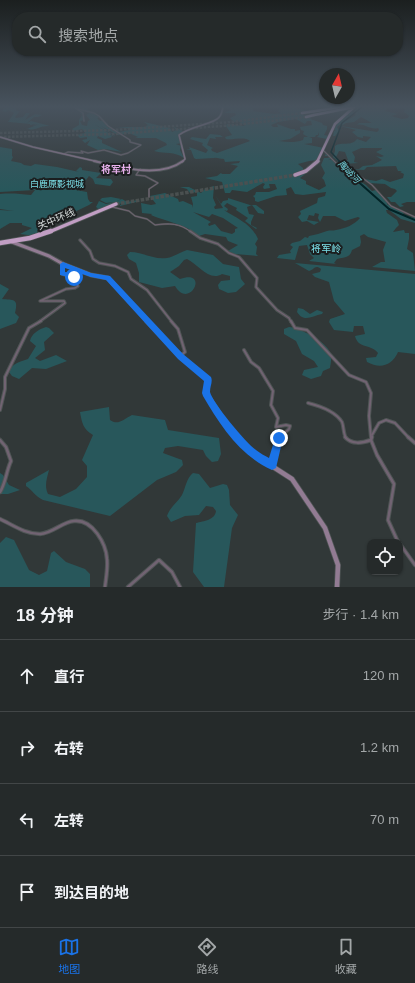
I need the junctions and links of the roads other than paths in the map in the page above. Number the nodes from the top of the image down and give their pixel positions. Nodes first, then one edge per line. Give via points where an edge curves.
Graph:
1 (121, 134) edge
2 (180, 134) edge
3 (329, 134) edge
4 (331, 134) edge
5 (0, 137) edge
6 (324, 151) junction
7 (64, 154) junction
8 (140, 169) junction
9 (149, 197) dead end
10 (110, 206) junction
11 (415, 216) edge
12 (80, 240) dead end
13 (12, 242) junction
14 (0, 243) edge
15 (63, 264) junction
16 (244, 350) dead end
17 (180, 356) junction
18 (308, 403) dead end
19 (0, 410) edge
20 (372, 435) junction
21 (0, 440) edge
22 (371, 440) junction
23 (415, 443) edge
24 (272, 465) junction
25 (0, 492) edge
26 (0, 519) edge
27 (397, 539) edge
28 (403, 548) edge
29 (415, 565) edge
30 (105, 587) edge
31 (128, 587) edge
32 (180, 587) edge
33 (337, 587) edge

1 - 7 street via 130,142 141,145 121,155 98,150
2 - 8 main road via 185,159 181,163 161,169
3 - 6 highway via 314,164 294,175 316,164
4 - 6 highway
5 - 7 main road
6 - 11 street via 338,165 342,165 372,185 391,206
7 - 8 main road
8 - 9 street via 136,175 145,176 158,183 149,189
10 - 13 highway, 关中环线 via 46,233
10 - 14 highway, 关中环线 via 116,204 45,232
10 - 20 street via 147,219 155,226 178,224 200,238 218,244 229,253 240,257 257,278 256,286 277,310 290,318 296,328 313,334 334,361 349,375 366,382 371,393 369,416
12 - 17 street via 90,251 93,259 128,272 131,278 147,290 178,329 185,352
13 - 14 highway, 关中环线
13 - 15 main road
15 - 17 main road via 91,275 108,278
15 - 19 street via 62,274 70,274 78,286 40,301 65,303 29,328 5,377
16 - 24 street via 273,391 271,405 278,418 276,428 290,426 279,438
17 - 24 main road via 208,379 206,393 230,430 253,454
18 - 22 street via 336,415 343,422 348,440 362,443
20 - 22 street
20 - 23 street via 378,424 389,420
21 - 25 street via 11,461 5,484
22 - 27 street via 394,484 388,520
24 - 33 main road via 292,479 325,528 338,566
26 - 30 street via 31,533 49,533 74,521 91,527 103,544 107,556
28 - 29 street
31 - 32 street via 159,560 177,579

